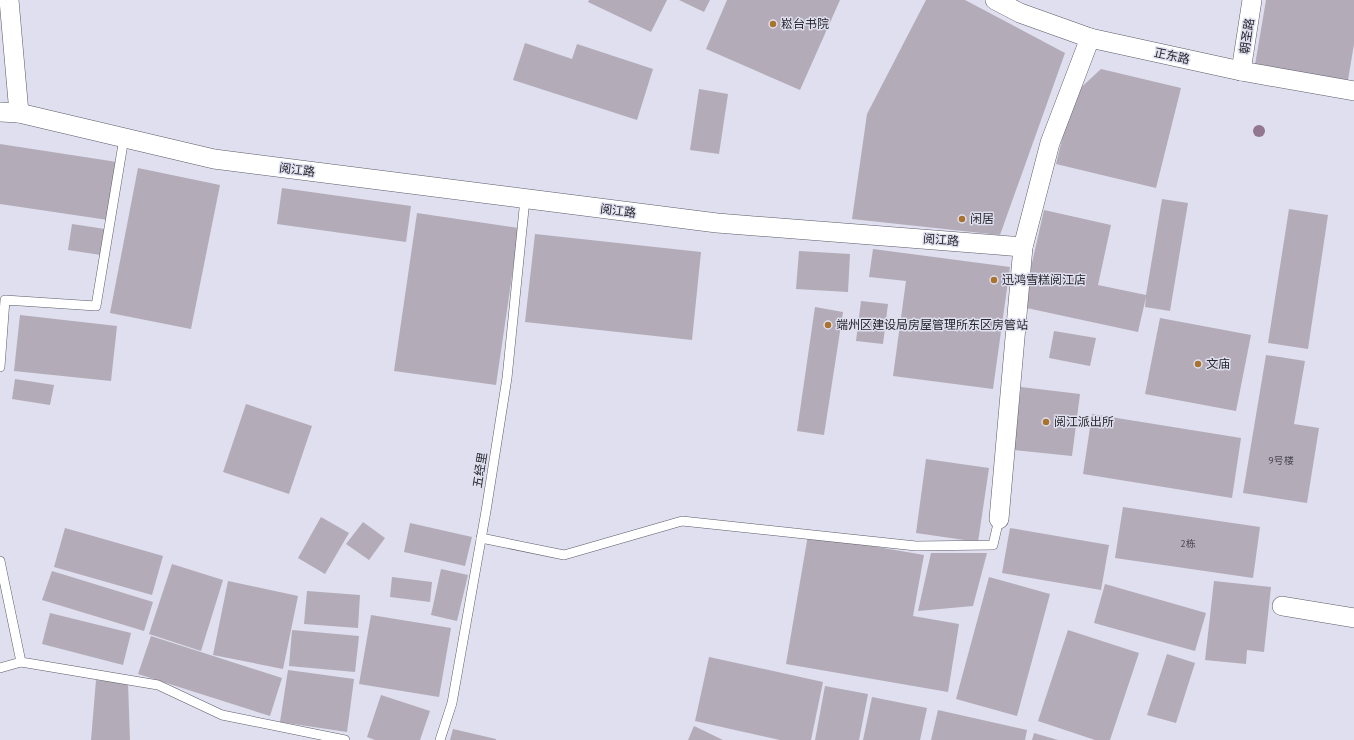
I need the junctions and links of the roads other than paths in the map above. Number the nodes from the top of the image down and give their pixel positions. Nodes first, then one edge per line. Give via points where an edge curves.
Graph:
1 (9, 0) edge
2 (995, 0) edge
3 (1252, 0) edge
4 (1090, 38) junction
5 (1241, 71) junction
6 (1354, 91) edge
7 (0, 112) edge
8 (19, 113) junction
9 (124, 138) junction
10 (525, 199) junction
11 (1023, 247) junction
12 (0, 367) edge
13 (999, 519) joint
14 (481, 538) junction
15 (0, 561) edge
16 (1282, 606) dead end
17 (1354, 618) edge
18 (21, 662) junction
19 (0, 668) edge
20 (345, 740) edge
21 (440, 740) edge

1 - 8 street
2 - 4 street, 正东路 via 1020,13
3 - 5 street, 朝圣路
4 - 5 street, 正东路
4 - 11 street via 1050,143
5 - 6 street, 正东路
7 - 8 street, 阅江路
8 - 9 street, 阅江路
9 - 10 street, 阅江路 via 214,159
9 - 12 lane via 96,306 4,300
10 - 11 street, 阅江路 via 717,223
10 - 14 lane, 五经里 via 507,378
11 - 13 street
13 - 14 lane via 993,545 916,546 682,521 564,555
14 - 21 lane, 五经里 via 452,703
15 - 18 lane
16 - 17 street
18 - 19 lane
18 - 20 lane via 158,685 222,715

